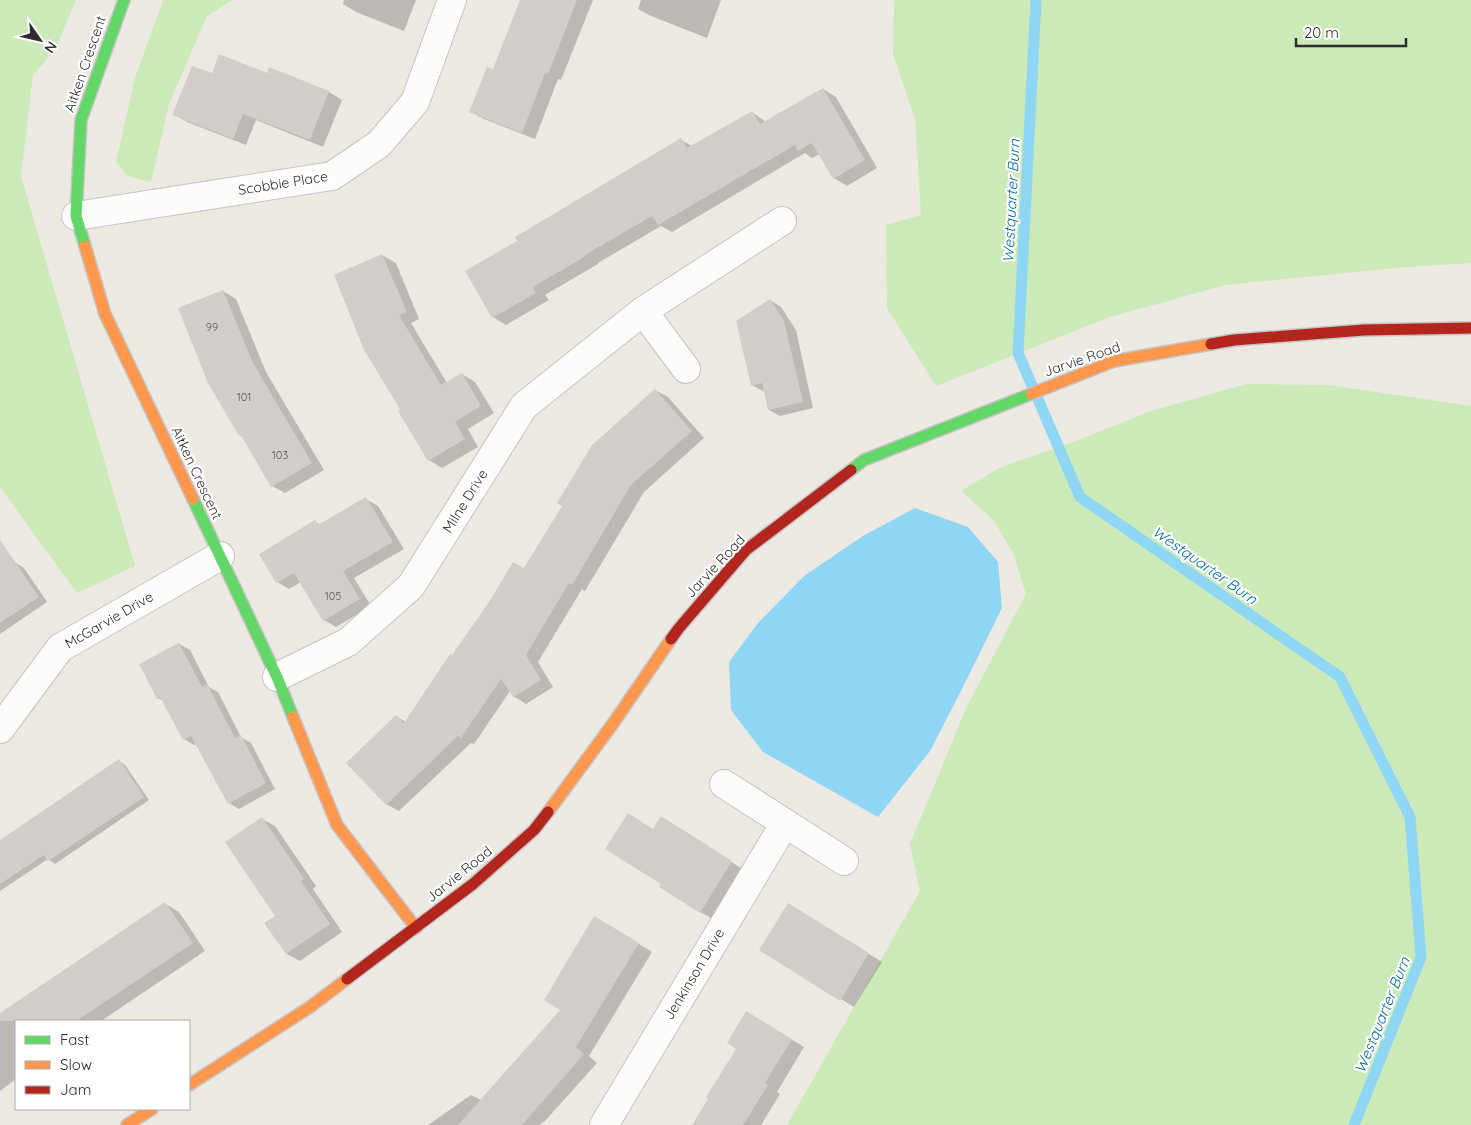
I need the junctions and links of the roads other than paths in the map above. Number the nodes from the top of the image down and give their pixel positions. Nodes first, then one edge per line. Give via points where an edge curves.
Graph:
1 (124, 0) edge
2 (452, 0) edge
3 (76, 216) junction
4 (782, 221) dead end
5 (643, 311) junction
6 (1471, 328) edge
7 (686, 369) dead end
8 (220, 556) junction
9 (277, 677) junction
10 (0, 729) edge
11 (724, 784) dead end
12 (785, 823) junction
13 (844, 861) dead end
14 (416, 928) junction
15 (190, 1084) edge
16 (150, 1110) edge
17 (127, 1125) edge
18 (604, 1125) edge

1 - 3 street, Aitken Crescent via 81,120
2 - 3 street, Scobbie Place via 415,102 379,144 332,176
3 - 8 street, Aitken Crescent via 105,314
4 - 5 street, Milne Drive
5 - 7 street
5 - 9 street, Milne Drive via 524,406 411,586 348,642
6 - 14 street, Jarvie Road via 1364,330 1234,340 1114,361 864,460 746,550 679,628 534,830 473,884
8 - 9 street, Aitken Crescent
8 - 10 street, McGarvie Drive via 60,648
9 - 14 street, Aitken Crescent via 336,825
11 - 12 street
12 - 13 street
12 - 18 street, Jenkinson Drive
14 - 15 street, Jarvie Road via 310,1007
16 - 17 street

